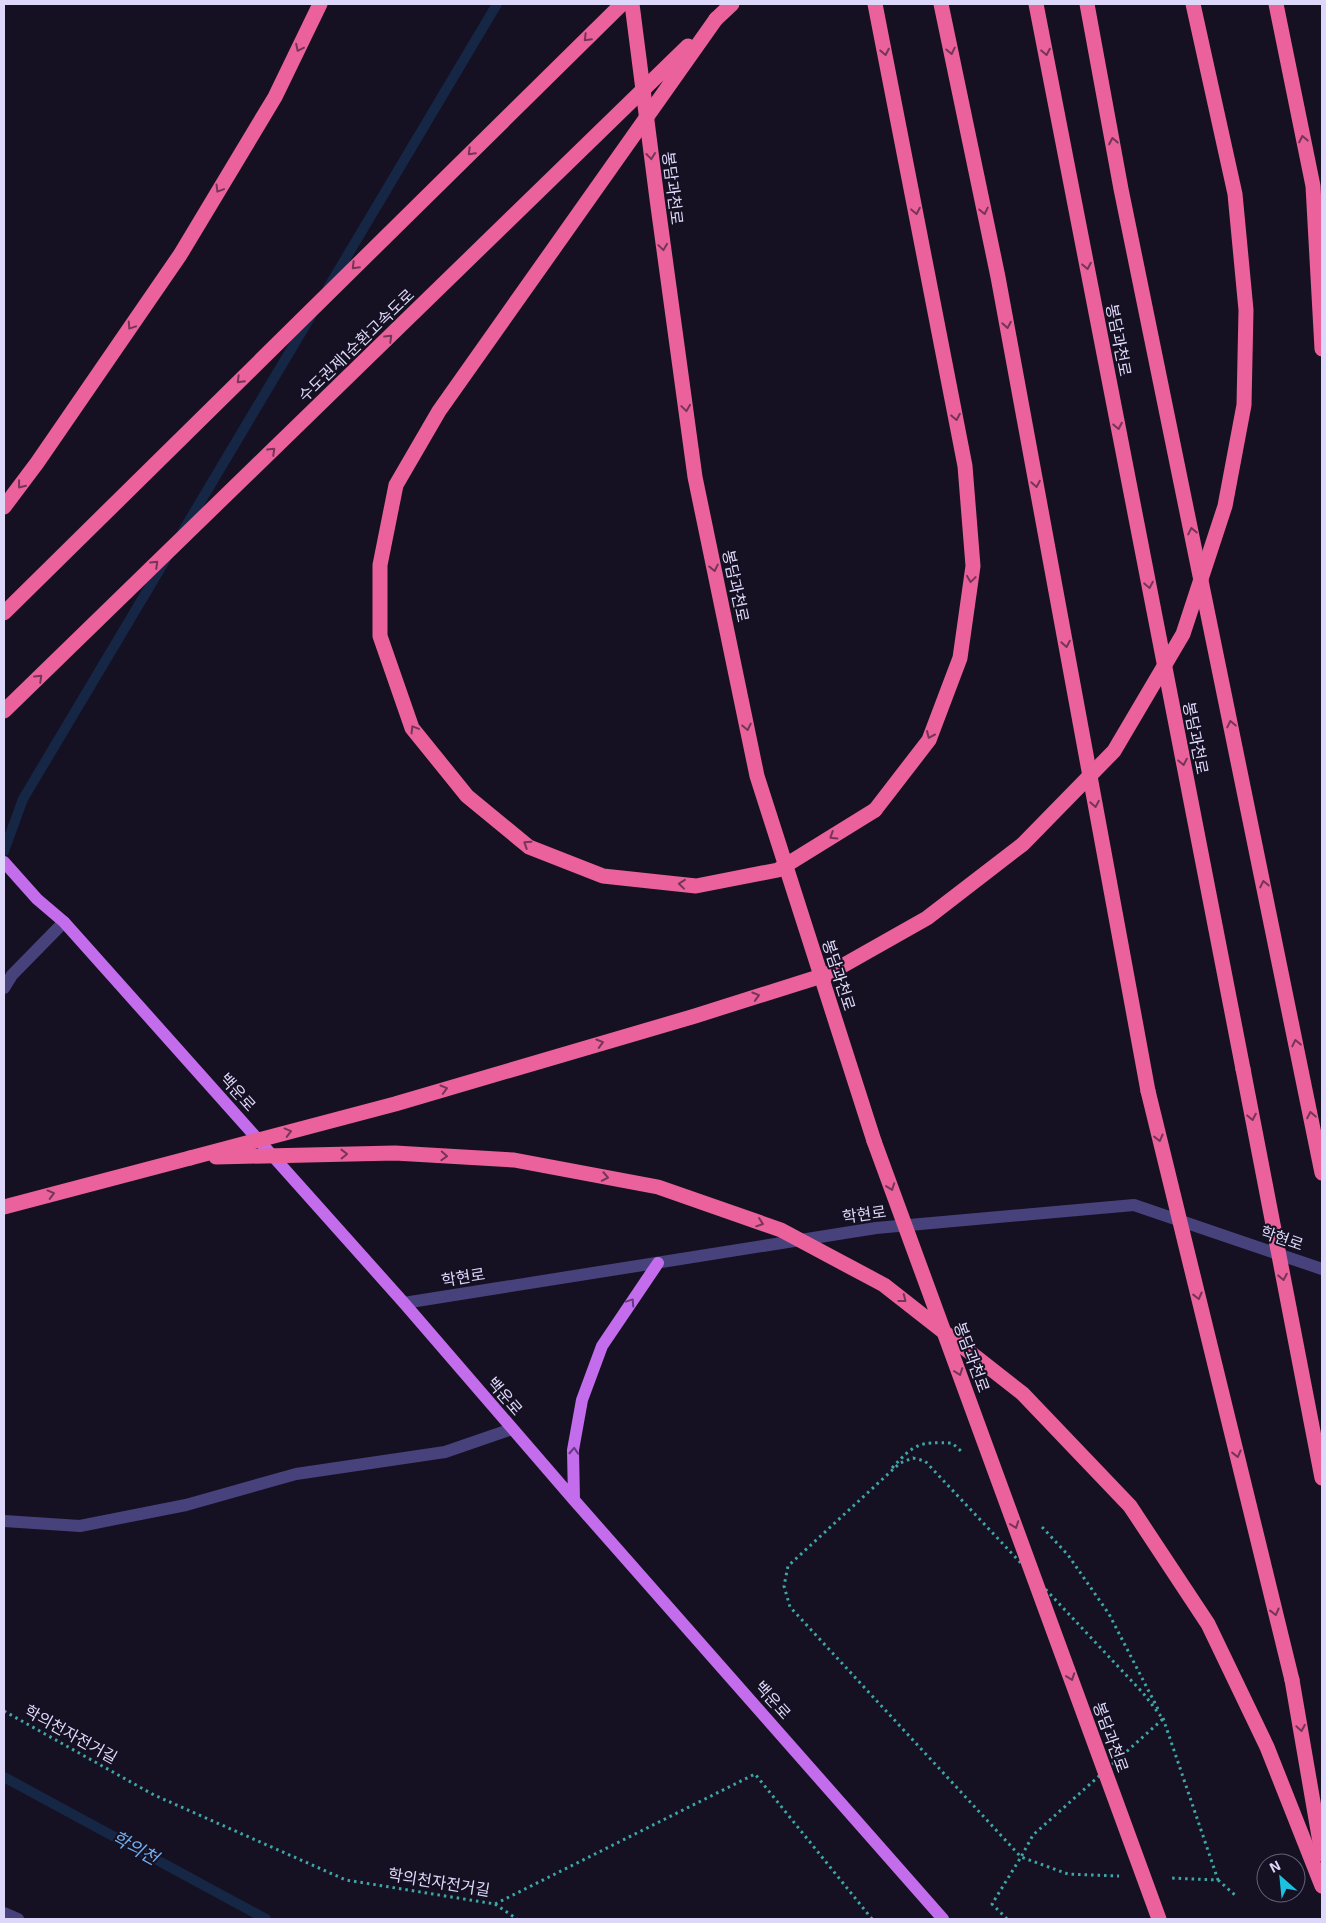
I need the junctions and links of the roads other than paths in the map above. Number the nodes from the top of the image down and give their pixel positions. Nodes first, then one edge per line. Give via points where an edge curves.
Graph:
1 (320, 4) edge
2 (622, 4) edge
3 (632, 4) edge
4 (732, 4) edge
5 (875, 4) edge
6 (941, 4) edge
7 (1036, 4) edge
8 (1087, 4) edge
9 (1193, 4) edge
10 (1276, 4) edge
11 (716, 19) junction
12 (1322, 349) edge
13 (4, 507) edge
14 (4, 613) edge
15 (4, 712) edge
16 (4, 862) edge
17 (64, 922) junction
18 (4, 988) edge
19 (190, 1158) junction
20 (1322, 1173) edge
21 (4, 1207) edge
22 (658, 1263) junction
23 (1322, 1269) edge
24 (404, 1303) junction
25 (512, 1429) junction
26 (1322, 1478) edge
27 (574, 1500) junction
28 (4, 1521) edge
29 (1322, 1854) edge
30 (1322, 1886) edge
31 (4, 1913) edge
32 (940, 1915) edge
33 (18, 1919) edge
34 (1159, 1919) edge

1 -> 13 highway via 275,97 180,255 38,463
2 -> 14 highway
3 -> 34 highway, 봉담과천로, bridge via 695,477 758,776 874,1141
4 - 11 highway, 수도권제1순환고속도로
5 -> 11 highway, bridge via 965,466 973,566 960,658 929,740 874,810 778,870 696,886 603,876 529,846 467,796 412,728 380,636 380,565 396,485 439,411
6 -> 29 highway, bridge via 998,277 1148,1091 1292,1680
7 -> 26 highway, 봉담과천로, bridge
20 -> 8 highway, 봉담과천로
19 -> 9 highway, bridge via 395,1104 828,974 927,918 1023,844 1114,751 1183,634 1225,506 1244,405 1246,310 1235,194
12 -> 10 highway via 1313,186
15 -> 11 highway, 수도권제1순환고속도로, bridge
16 - 17 main road, 백운로 via 37,899
17 - 18 street via 12,974
17 - 24 main road, 백운로
21 -> 19 highway
19 -> 30 highway, bridge via 395,1153 514,1160 658,1187 780,1230 884,1285 1023,1394 1130,1506 1208,1624 1267,1747
22 - 23 street, 학현로 via 876,1228 1134,1205
22 - 24 street, 학현로
27 -> 22 main road via 573,1450 582,1400 602,1346
24 - 25 main road, 백운로
25 - 27 main road, 백운로
25 - 28 street via 445,1452 296,1474 186,1505 80,1526
27 - 32 main road, 백운로
31 - 33 street

